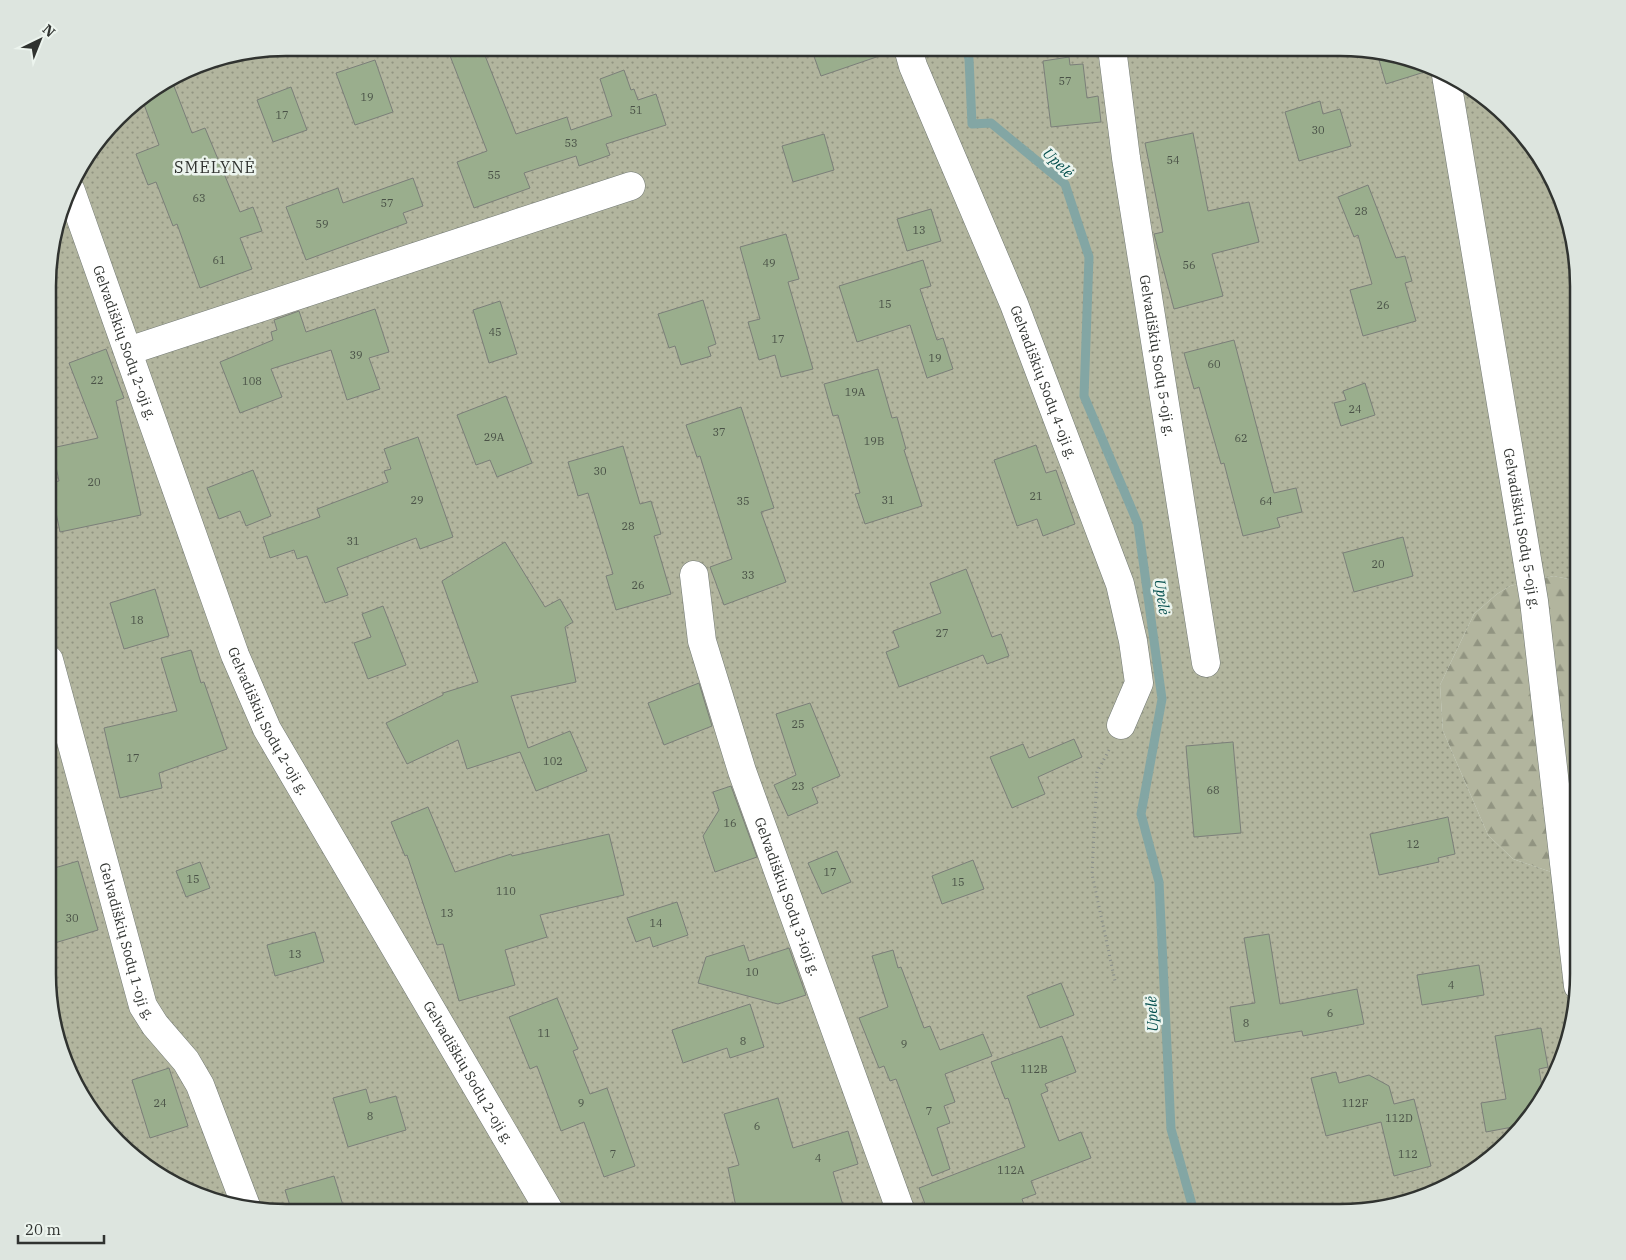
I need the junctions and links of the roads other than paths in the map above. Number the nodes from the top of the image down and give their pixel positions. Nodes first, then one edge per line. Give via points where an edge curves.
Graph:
1 (910, 56) edge
2 (1113, 56) edge
3 (1447, 83) edge
4 (631, 186) dead end
5 (74, 199) edge
6 (128, 351) junction
7 (694, 575) dead end
8 (1206, 663) dead end
9 (56, 686) edge
10 (1122, 725) road end
11 (1570, 916) edge
12 (244, 1200) edge
13 (545, 1204) edge
14 (898, 1204) edge

1 - 10 street, Gelvadiškių Sodų 4-oji g. via 1014,304 1120,584 1139,683
2 - 8 street, Gelvadiškių Sodų 5-oji g. via 1126,158
3 - 11 street, Gelvadiškių Sodų 5-oji g. via 1534,601
4 - 6 street
5 - 6 street, Gelvadiškių Sodų 2-oji g.
6 - 13 street, Gelvadiškių Sodų 2-oji g. via 235,655 267,729
7 - 14 street, Gelvadiškių Sodų 3-ioji g. via 702,641 742,771
9 - 12 street, Gelvadiškių Sodų 1-oji g. via 143,1006 186,1061 200,1085

